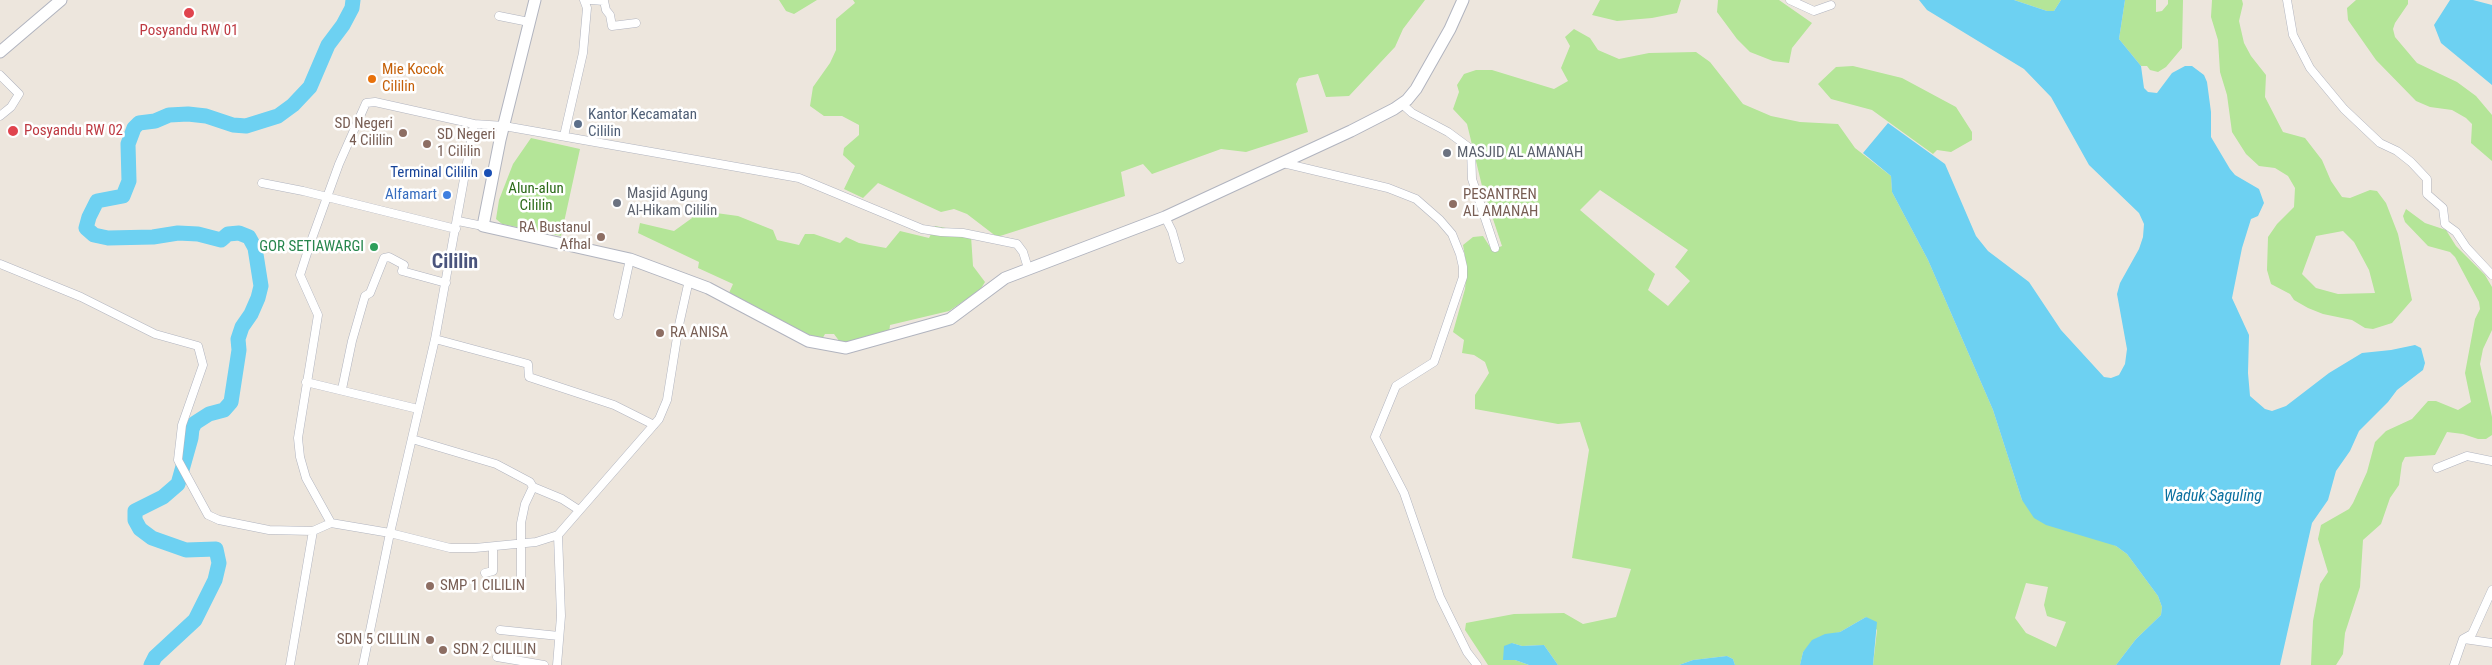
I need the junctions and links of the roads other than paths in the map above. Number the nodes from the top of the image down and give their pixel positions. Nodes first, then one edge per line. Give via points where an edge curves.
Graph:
1 (61, 0) edge
2 (535, 0) edge
3 (584, 0) edge
4 (591, 0) edge
5 (1463, 0) edge
6 (1790, 0) edge
7 (2287, 0) edge
8 (1830, 5) dead end
9 (499, 16) dead end
10 (529, 22) junction
11 (636, 23) dead end
12 (0, 52) edge
13 (0, 75) edge
14 (1402, 104) junction
15 (0, 116) edge
16 (474, 124) junction
17 (504, 126) junction
18 (564, 136) junction
19 (1283, 163) junction
20 (262, 184) dead end
21 (327, 198) junction
22 (1165, 218) junction
23 (457, 225) junction
24 (483, 226) junction
25 (1494, 248) dead end
26 (1180, 259) dead end
27 (630, 260) junction
28 (0, 264) edge
29 (1028, 268) junction
30 (2492, 275) edge
31 (689, 280) junction
32 (446, 283) junction
33 (618, 315) dead end
34 (435, 339) junction
35 (306, 382) junction
36 (342, 390) junction
37 (418, 409) junction
38 (654, 425) junction
39 (412, 439) junction
40 (2492, 462) edge
41 (2437, 468) dead end
42 (533, 487) junction
43 (580, 510) junction
44 (331, 523) junction
45 (313, 531) junction
46 (390, 533) junction
47 (558, 535) junction
48 (520, 544) junction
49 (493, 547) junction
50 (486, 573) dead end
51 (521, 578) dead end
52 (2492, 590) edge
53 (500, 630) dead end
54 (559, 636) junction
55 (2463, 638) junction
56 (2492, 642) edge
57 (497, 657) dead end
58 (290, 665) edge
59 (363, 665) edge
60 (544, 665) edge
61 (557, 665) edge
62 (1477, 665) edge
63 (2454, 665) edge

1 - 12 main road
2 - 10 main road
3 - 18 street via 587,8 583,53
4 - 11 street via 604,1 612,26
5 - 14 main road via 1416,89
6 - 8 street via 1814,12
7 - 30 street via 2293,35 2310,68 2344,109 2380,143 2406,158 2427,179 2428,194 2443,208 2445,224 2456,232 2466,248
9 - 10 street
10 - 17 main road
13 - 15 street via 19,94
14 - 19 main road
14 - 25 street via 1471,149 1472,179
16 - 17 street
16 - 21 street via 366,103
16 - 23 street
17 - 18 street
17 - 24 main road
18 - 29 street via 799,178 922,229 1007,240 1017,244 1023,252
19 - 22 main road
19 - 62 street via 1388,188 1416,199 1452,234 1460,254 1464,273 1434,362 1396,386 1375,434 1404,492 1440,597 1467,652
20 - 21 street
21 - 23 street
21 - 35 street via 300,272 318,315
22 - 26 street
22 - 29 main road
23 - 24 street
23 - 32 street
24 - 27 main road
27 - 31 main road
27 - 33 street
28 - 45 street via 81,297 155,334 198,346 203,365 182,425 178,460 208,515 269,530
29 - 31 main road via 1005,278 950,320 846,348 808,341
31 - 38 street via 666,407
32 - 34 street
32 - 36 street via 402,271 404,265 389,257 384,258 370,293 365,296
34 - 37 street
34 - 38 street via 528,364 529,378 614,405
35 - 36 street
35 - 44 street via 298,438 300,457 306,478
36 - 37 street
37 - 39 street
38 - 43 street
39 - 42 street via 482,458 530,482
39 - 46 street
40 - 41 street via 2467,456
42 - 43 street
42 - 48 street via 522,513
43 - 47 street
44 - 45 street
44 - 46 street
45 - 58 street
46 - 49 street via 450,548
46 - 59 street
47 - 48 street
47 - 54 street
48 - 49 street
48 - 51 street
49 - 50 street via 494,571
52 - 55 street via 2472,634
53 - 54 street
54 - 61 street
55 - 56 street
55 - 63 street
57 - 60 street

